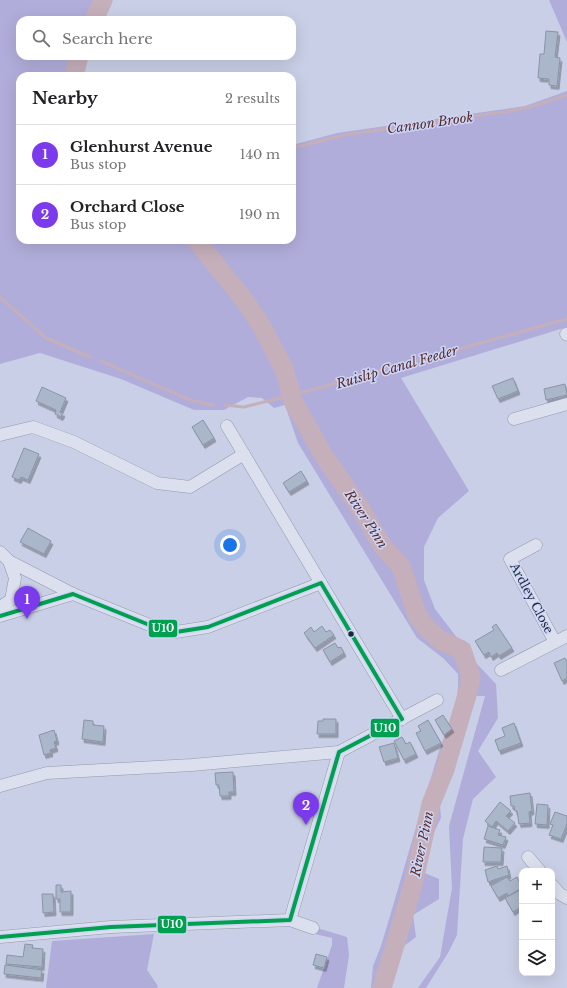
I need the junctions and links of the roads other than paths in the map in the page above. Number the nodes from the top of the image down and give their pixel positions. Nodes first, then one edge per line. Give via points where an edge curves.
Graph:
1 (567, 404) edge
2 (514, 419) dead end
3 (227, 426) dead end
4 (0, 435) edge
5 (244, 454) junction
6 (536, 545) dead end
7 (0, 552) edge
8 (10, 561) junction
9 (321, 583) junction
10 (73, 594) junction
11 (0, 607) edge
12 (0, 616) edge
13 (567, 636) edge
14 (555, 642) junction
15 (500, 670) dead end
16 (437, 700) dead end
17 (402, 719) junction
18 (339, 752) junction
19 (0, 786) edge
20 (528, 857) dead end
21 (537, 868) edge
22 (555, 888) edge
23 (567, 898) edge
24 (290, 920) junction
25 (313, 928) dead end
26 (0, 937) edge

1 - 2 street
3 - 5 street
4 - 5 street via 33,427 74,442 157,483 190,487
5 - 9 street
6 - 14 street, Ardley Close via 510,559
7 - 8 street
8 - 10 street
8 - 11 street via 15,578 11,600
9 - 10 street via 208,627 176,632 147,624
9 - 17 street
10 - 12 street
13 - 14 street
14 - 15 street
16 - 17 street
17 - 18 street
18 - 19 street via 192,765 47,773
18 - 24 street
20 - 21 street
22 - 23 street
24 - 25 street
24 - 26 street via 111,927

